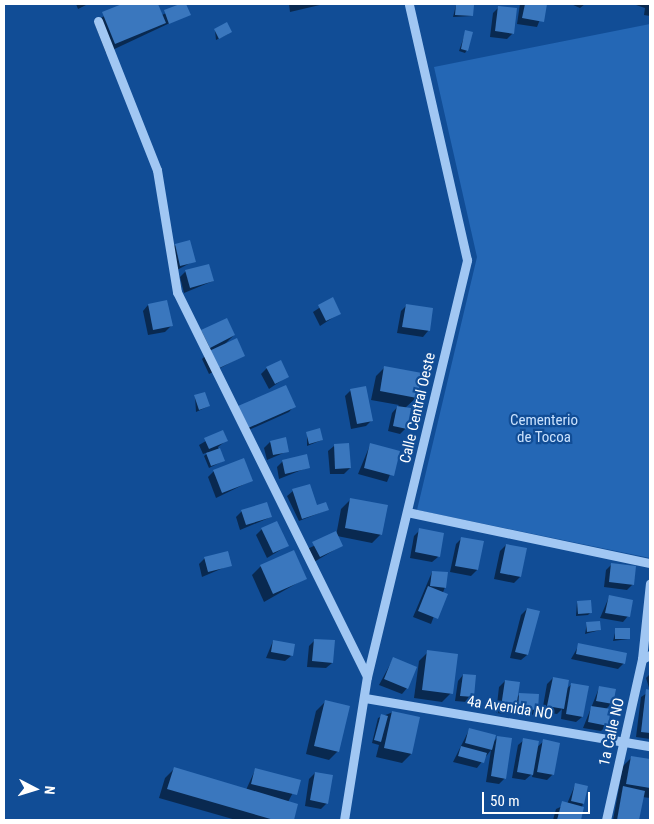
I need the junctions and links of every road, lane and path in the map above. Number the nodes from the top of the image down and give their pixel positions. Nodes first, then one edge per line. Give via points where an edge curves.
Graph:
1 (409, 4) edge
2 (98, 22) dead end
3 (407, 512) junction
4 (650, 563) edge
5 (650, 583) edge
6 (646, 657) edge
7 (367, 677) junction
8 (365, 698) junction
9 (624, 741) junction
10 (650, 746) edge
11 (344, 820) edge
12 (606, 820) edge

1 - 3 street, Calle Central Oeste via 467,260
2 - 7 street via 157,170 177,292
3 - 4 street
3 - 7 street, Calle Central Oeste
5 - 6 street, 1a Calle NO
6 - 9 street, 1a Calle NO
7 - 8 street, Calle Central Oeste
8 - 9 street, 4a Avenida NO
8 - 11 street, Calle Central Oeste
9 - 10 street, 4a Avenida NO
9 - 12 street, 1a Calle NO

